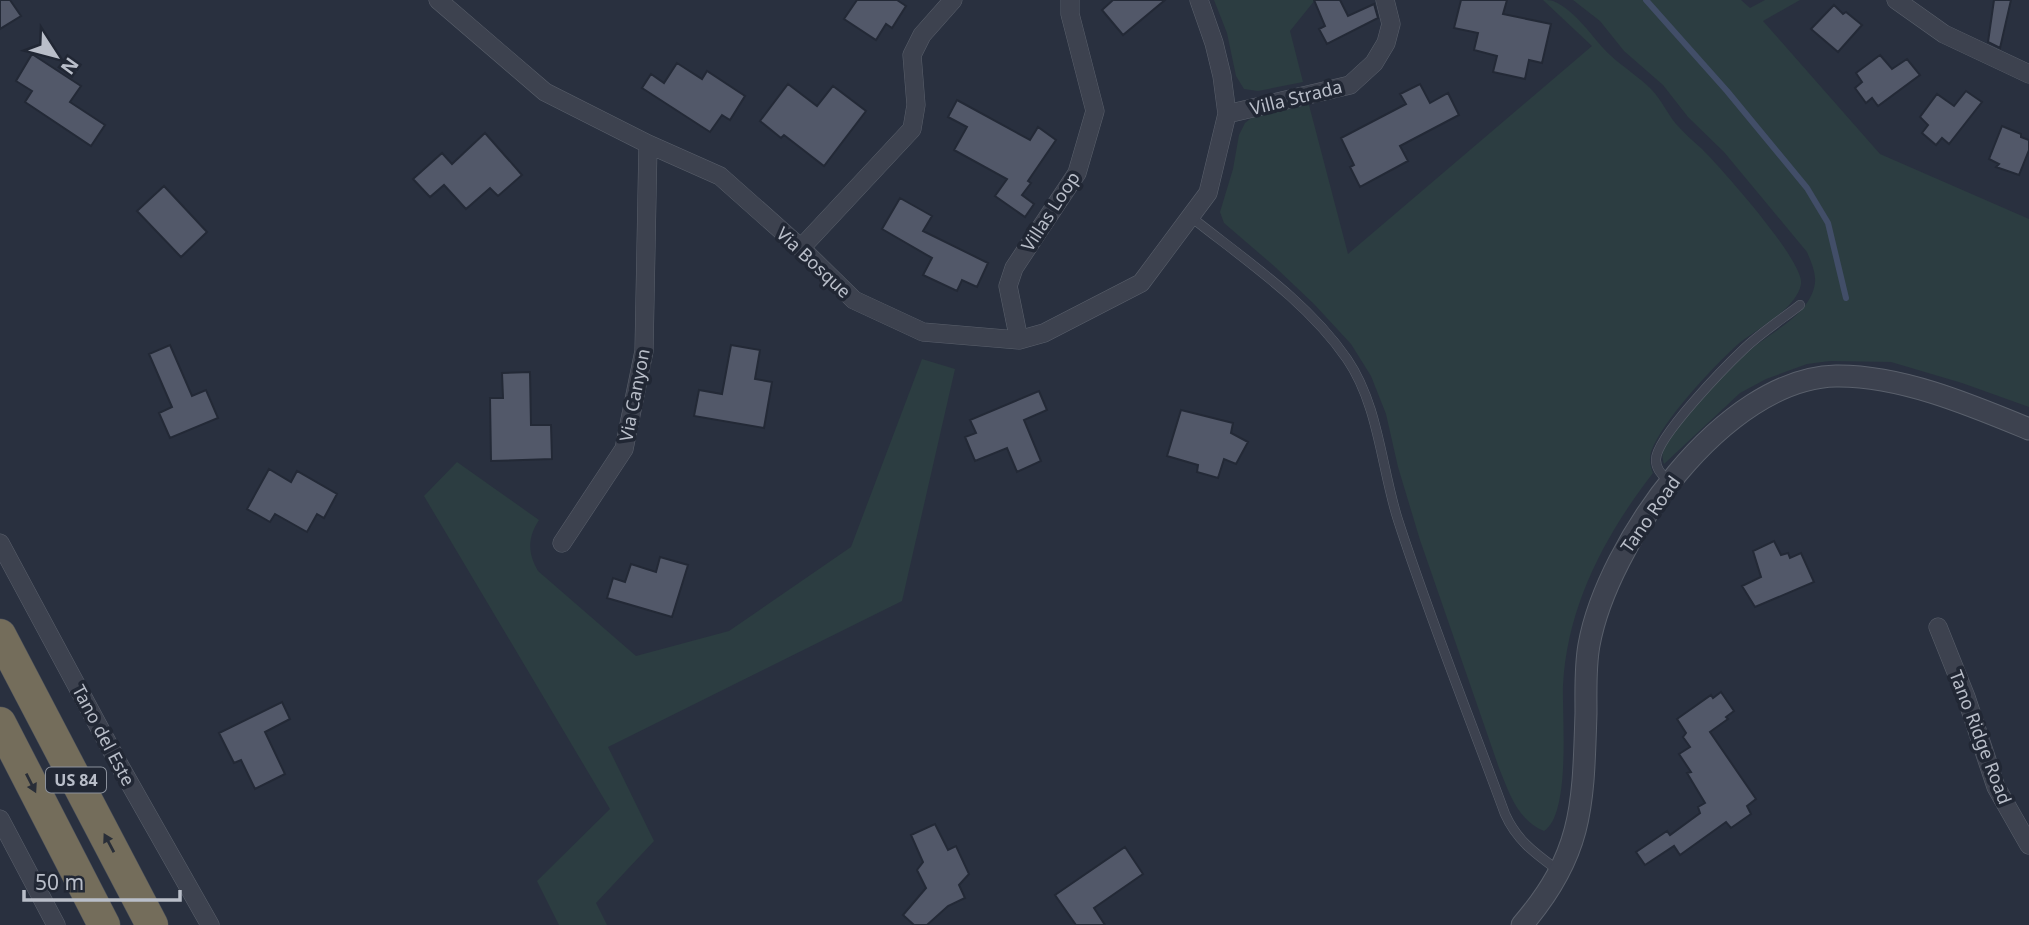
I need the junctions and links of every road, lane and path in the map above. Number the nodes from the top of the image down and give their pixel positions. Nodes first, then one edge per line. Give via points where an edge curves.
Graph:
1 (438, 0) edge
2 (953, 0) edge
3 (1070, 0) edge
4 (1199, 0) edge
5 (1385, 0) edge
6 (1896, 0) edge
7 (2029, 74) edge
8 (1227, 114) junction
9 (648, 144) junction
10 (1191, 217) junction
11 (801, 248) junction
12 (1800, 304) dead end
13 (1019, 340) junction
14 (2029, 429) edge
15 (1670, 482) junction
16 (0, 543) edge
17 (562, 543) dead end
18 (1938, 627) dead end
19 (0, 635) edge
20 (0, 723) edge
21 (0, 819) edge
22 (2029, 845) edge
23 (1560, 872) junction
24 (56, 925) edge
25 (104, 925) edge
26 (152, 925) edge
27 (210, 925) edge
28 (1522, 925) edge

1 - 9 street, Via Bosque via 545,92
2 - 11 street via 922,35 912,55 916,105 912,129
3 - 13 street, Villas Loop via 1095,111 1077,173 1014,268 1008,286
4 - 8 street, Via Bosque via 1216,54
5 - 8 street, Villa Strada via 1391,24 1386,43 1374,63 1350,85
6 - 7 street via 1944,34
8 - 10 street, Via Bosque via 1208,194
9 - 11 street, Via Bosque via 720,176
9 - 17 street, Via Canyon via 644,351 624,449
10 - 13 street, Via Bosque via 1141,282 1044,333
10 - 23 lane via 1292,298 1356,374 1370,408 1398,523 1505,814 1526,847
11 - 13 street, Via Bosque via 854,300 923,332
12 - 15 lane via 1725,368 1659,445 1656,463
14 - 15 street, Tano Road via 1882,380 1813,379 1748,407
15 - 23 street, Tano Road via 1624,550 1600,600 1588,648 1581,804
16 - 27 street, Tano del Este
18 - 22 street, Tano Ridge Road via 1996,787
26 -> 19 highway, US 84
20 -> 25 highway, US 84
21 - 24 street
23 - 28 street, Tano Road

